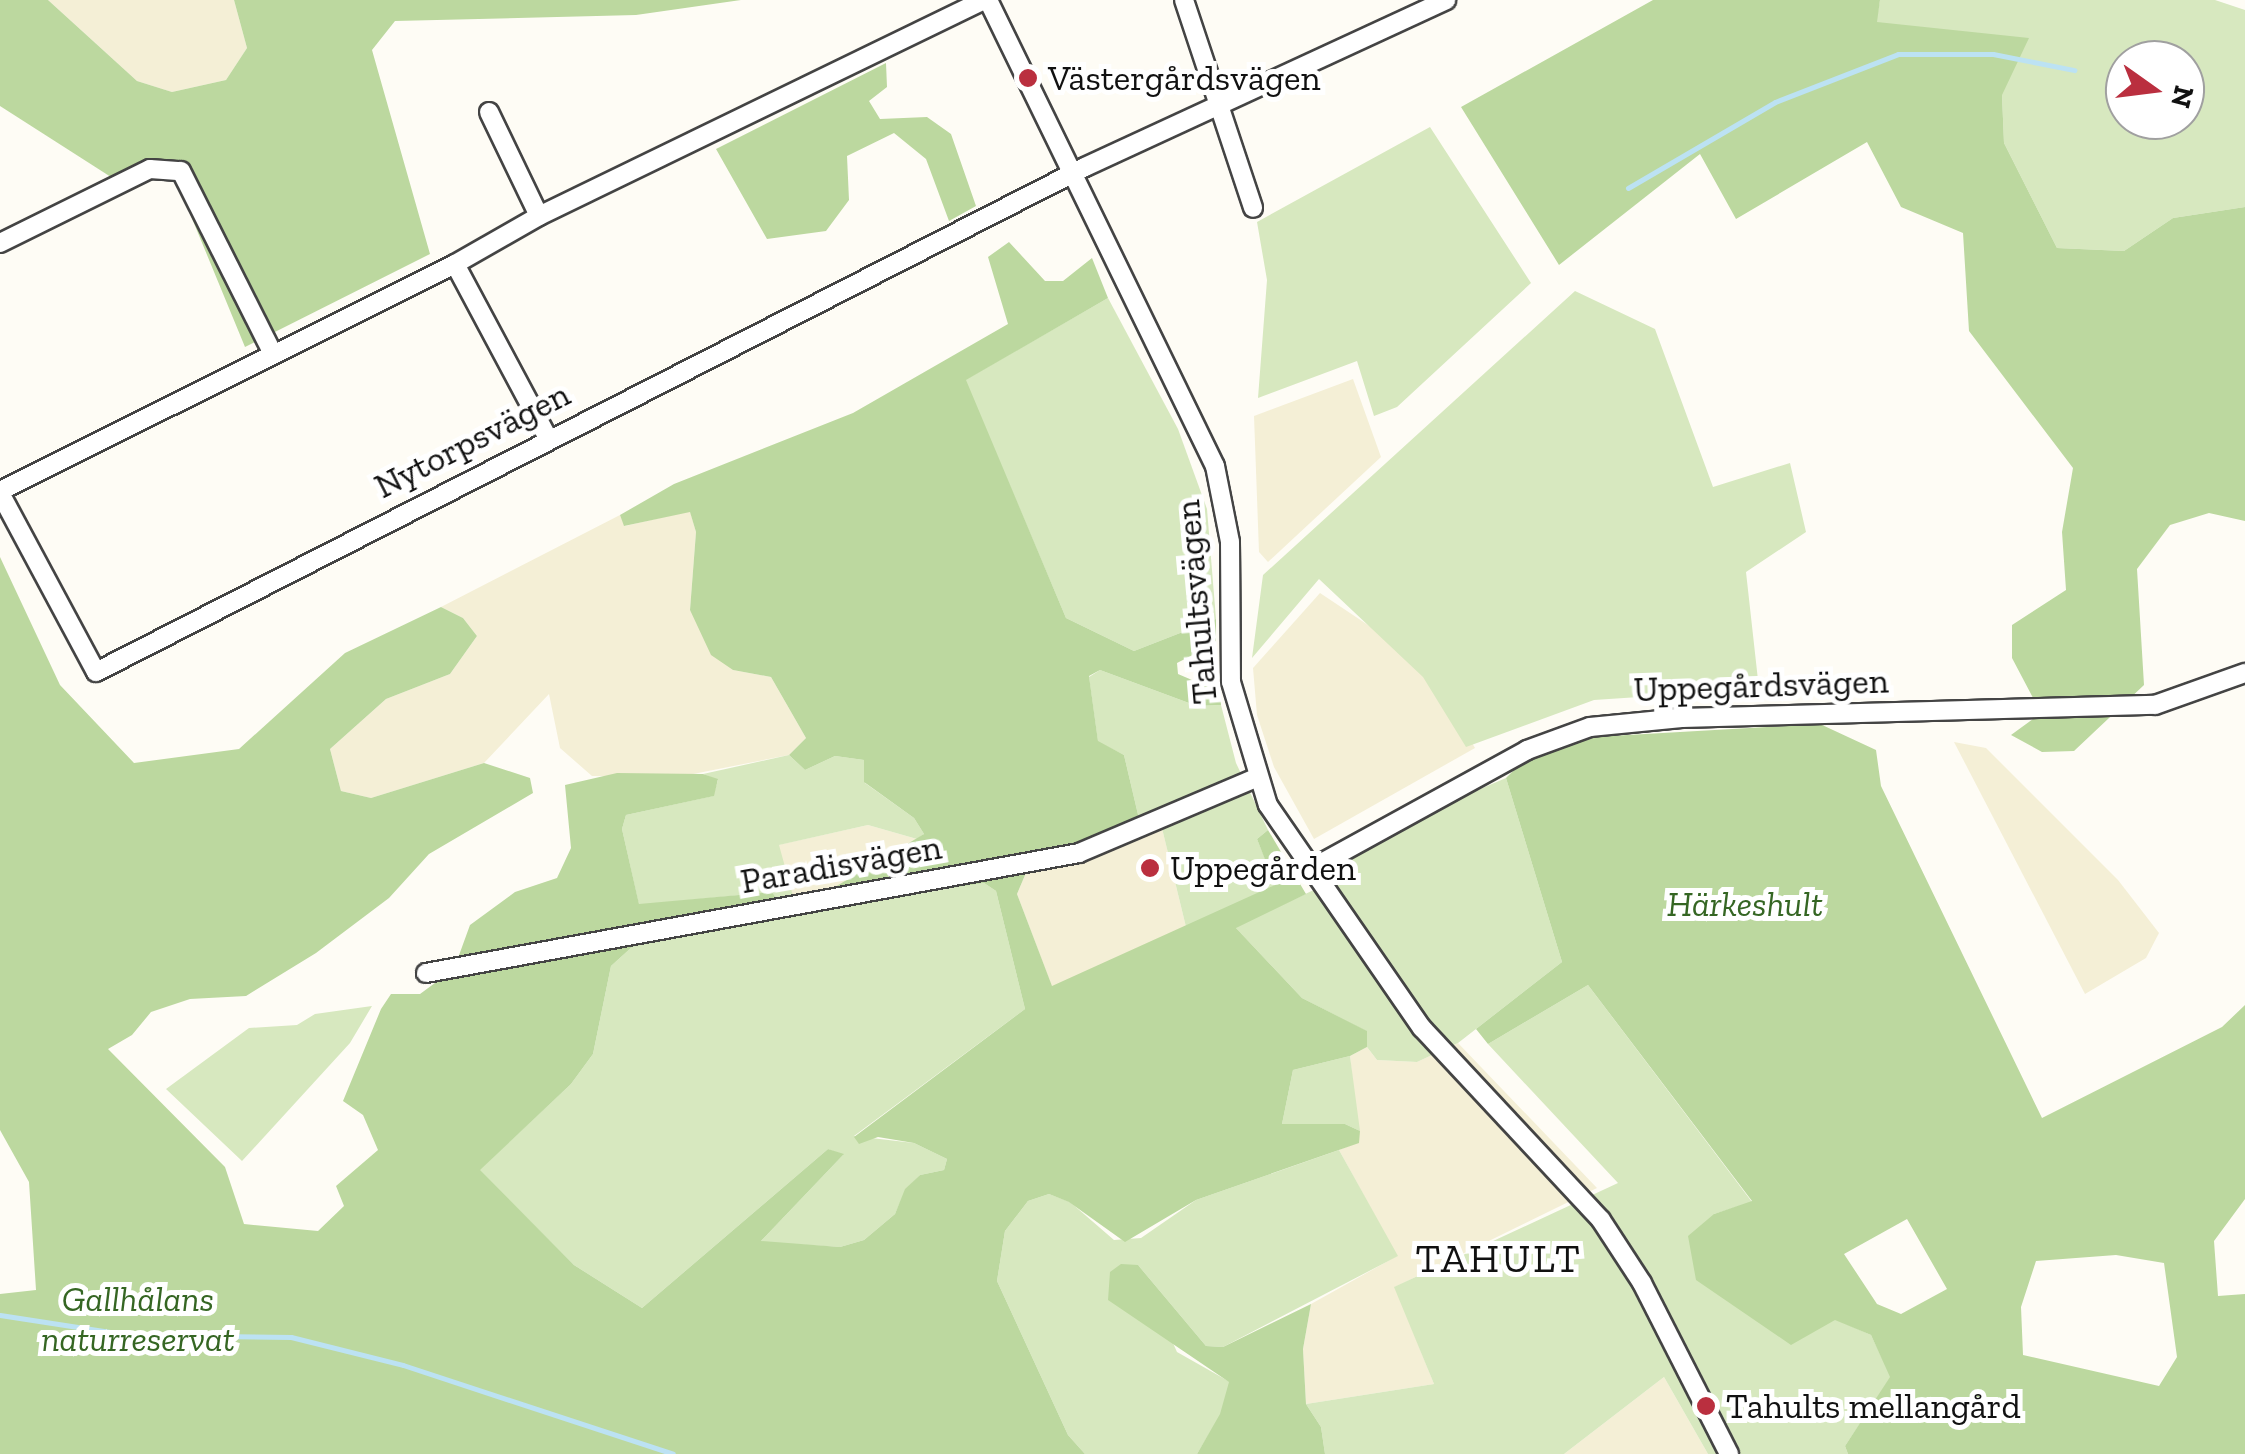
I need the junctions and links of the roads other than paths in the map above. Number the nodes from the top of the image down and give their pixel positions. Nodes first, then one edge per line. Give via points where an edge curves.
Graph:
1 (986, 0) edge
2 (1184, 0) edge
3 (1446, 0) edge
4 (1216, 107) junction
5 (489, 112) dead end
6 (1069, 176) junction
7 (1253, 208) dead end
8 (539, 216) junction
9 (0, 244) edge
10 (455, 264) junction
11 (272, 352) junction
12 (547, 436) junction
13 (0, 492) edge
14 (2245, 673) edge
15 (1256, 778) junction
16 (1309, 870) junction
17 (426, 972) dead end
18 (1729, 1454) edge

1 - 6 street, Tahultsvägen
1 - 8 street
2 - 4 street
3 - 4 street, Nytorpsvägen
4 - 6 street, Nytorpsvägen
4 - 7 street
5 - 8 street
6 - 12 street, Nytorpsvägen
6 - 15 street, Tahultsvägen via 1215,466 1230,542 1231,682
8 - 10 street
9 - 11 street via 150,169 181,171
10 - 11 street
10 - 12 street
11 - 13 street
12 - 13 street, Nytorpsvägen via 96,672
14 - 16 street, Uppegårdsvägen via 2155,705 1682,718 1590,728 1527,750
15 - 16 street, Tahultsvägen
15 - 17 street, Paradisvägen via 1079,852
16 - 18 street, Tahultsvägen via 1422,1028 1601,1220 1642,1283

